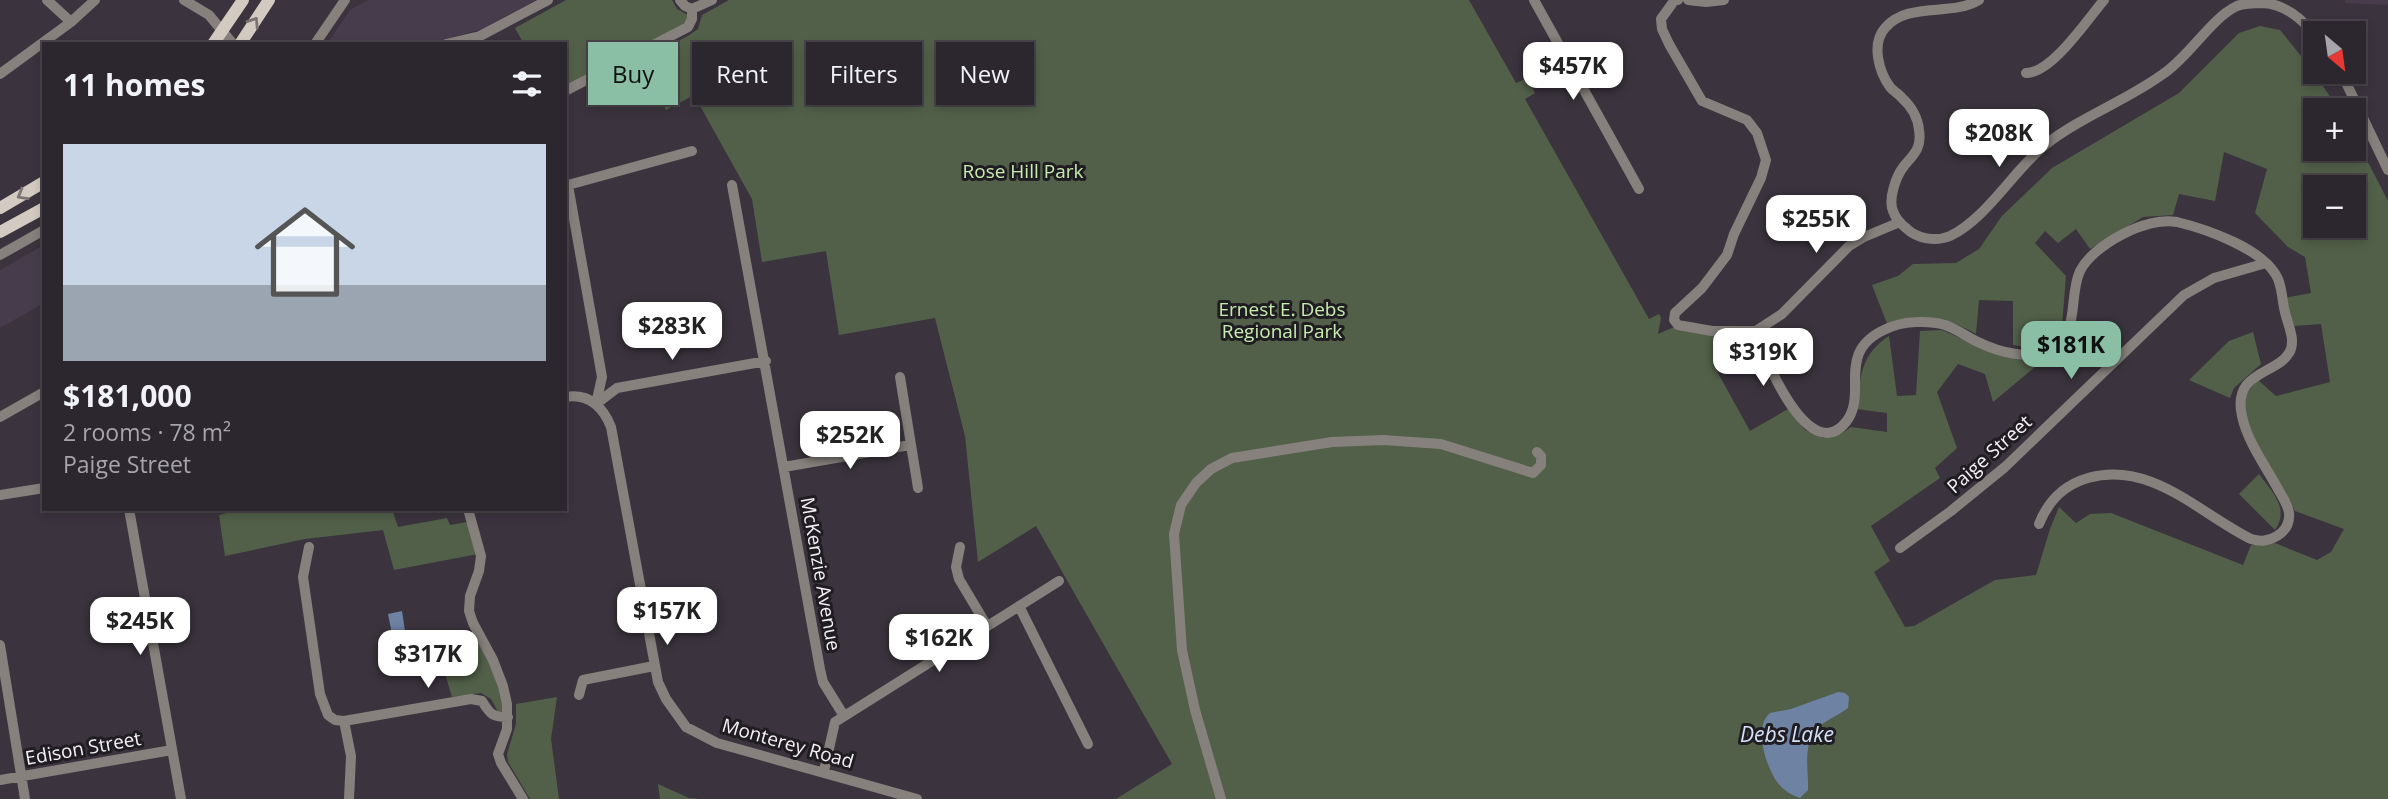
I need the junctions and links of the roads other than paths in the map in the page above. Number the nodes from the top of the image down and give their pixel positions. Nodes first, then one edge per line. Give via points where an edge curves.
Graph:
1 (47, 0) edge
2 (95, 0) edge
3 (184, 0) edge
4 (243, 0) edge
5 (268, 0) edge
6 (345, 0) edge
7 (548, 0) edge
8 (680, 0) edge
9 (712, 0) edge
10 (1534, 0) edge
11 (1678, 0) edge
12 (1688, 0) edge
13 (1724, 0) edge
14 (1979, 0) edge
15 (2104, 0) edge
16 (692, 9) junction
17 (71, 22) junction
18 (2303, 22) edge
19 (223, 31) junction
20 (44, 42) edge
21 (215, 42) edge
22 (231, 42) edge
23 (241, 42) edge
24 (316, 42) edge
25 (454, 42) edge
26 (42, 43) edge
27 (2026, 73) dead end
28 (0, 74) edge
29 (2347, 84) edge
30 (567, 90) edge
31 (692, 151) dead end
32 (2388, 170) edge
33 (42, 184) edge
34 (567, 184) edge
35 (732, 185) dead end
36 (567, 189) edge
37 (1639, 189) dead end
38 (0, 208) edge
39 (42, 209) edge
40 (1900, 222) junction
41 (42, 231) edge
42 (0, 232) edge
43 (0, 255) edge
44 (2266, 263) junction
45 (1756, 331) junction
46 (766, 361) junction
47 (900, 377) dead end
48 (42, 393) edge
49 (567, 397) edge
50 (596, 404) junction
51 (0, 417) edge
52 (910, 444) junction
53 (1537, 452) dead end
54 (783, 467) junction
55 (42, 488) edge
56 (918, 488) dead end
57 (0, 495) edge
58 (129, 511) edge
59 (469, 511) edge
60 (2039, 524) dead end
61 (309, 547) dead end
62 (960, 547) dead end
63 (1900, 548) dead end
64 (1059, 581) dead end
65 (1018, 606) junction
66 (987, 626) junction
67 (0, 645) edge
68 (654, 666) junction
69 (579, 695) dead end
70 (844, 716) junction
71 (508, 717) junction
72 (344, 721) junction
73 (1088, 744) dead end
74 (172, 750) junction
75 (824, 771) junction
76 (21, 776) junction
77 (0, 780) edge
78 (25, 799) edge
79 (181, 799) edge
80 (349, 799) edge
81 (523, 799) edge
82 (917, 799) edge
83 (1221, 799) edge

1 - 17 street
2 - 17 street
3 - 19 street via 209,15
4 - 19 main road
23 -> 5 main road
6 - 24 street
7 - 25 street via 480,36
8 - 16 street
9 - 16 street
10 - 37 street
11 - 45 street via 1661,19 1669,44 1702,101 1747,120 1766,160 1727,255 1675,313 1675,320 1699,330
12 - 13 street
14 - 40 street via 1905,16 1880,36 1881,68 1891,88 1912,110 1920,133 1915,157 1903,167 1891,200
15 - 27 street via 2059,57
16 - 30 street via 688,27
17 - 20 street
18 - 40 street via 2267,3 2237,6 2176,65 2047,143 1956,233 1926,238
19 - 21 main road
19 - 22 street
26 - 28 street
29 - 32 street
31 - 34 street
33 -> 38 main road
35 - 46 street, McKenzie Avenue
36 - 50 street via 603,377
39 - 42 main road
40 - 45 street via 1849,246 1782,314
41 - 43 street
44 - 45 street via 2213,233 2175,222 2140,225 2094,254 2081,269 2072,321 2048,352 2032,355 1985,346 1953,328 1933,323 1888,328 1860,351 1846,422 1826,432 1806,425 1783,391
44 - 60 street via 2280,287 2291,348 2282,361 2247,384 2241,414 2287,506 2285,529 2268,540 2251,539 2155,483 2109,473 2070,485 2051,502
44 - 63 street, Paige Street via 2214,278 2185,295 2005,467
46 - 50 street via 617,388
46 - 54 street, McKenzie Avenue
47 - 52 street
48 - 51 street
49 - 50 street via 585,397
50 - 68 street, Monterey Road via 611,427
52 - 54 street
52 - 56 street
53 - 83 street via 1541,465 1527,473 1441,444 1332,442 1233,458 1196,483 1181,505 1174,534 1182,650
54 - 70 street, McKenzie Avenue via 820,668
55 - 57 street
58 - 74 street
59 - 71 street via 481,556 469,611 494,660
61 - 72 street via 303,577 320,694 328,715
62 - 66 street via 959,579
64 - 65 street
65 - 66 street
65 - 73 street
66 - 70 street
67 - 76 street
68 - 69 street via 583,680
68 - 75 street, Monterey Road via 666,699 693,731 717,743
70 - 75 street via 835,722
71 - 72 street via 495,717 478,699
71 - 81 street via 498,754
72 - 80 street via 351,756
74 - 76 street, Edison Street
74 - 79 street
75 - 82 street, Monterey Road
76 - 77 street, Edison Street
76 - 78 street

